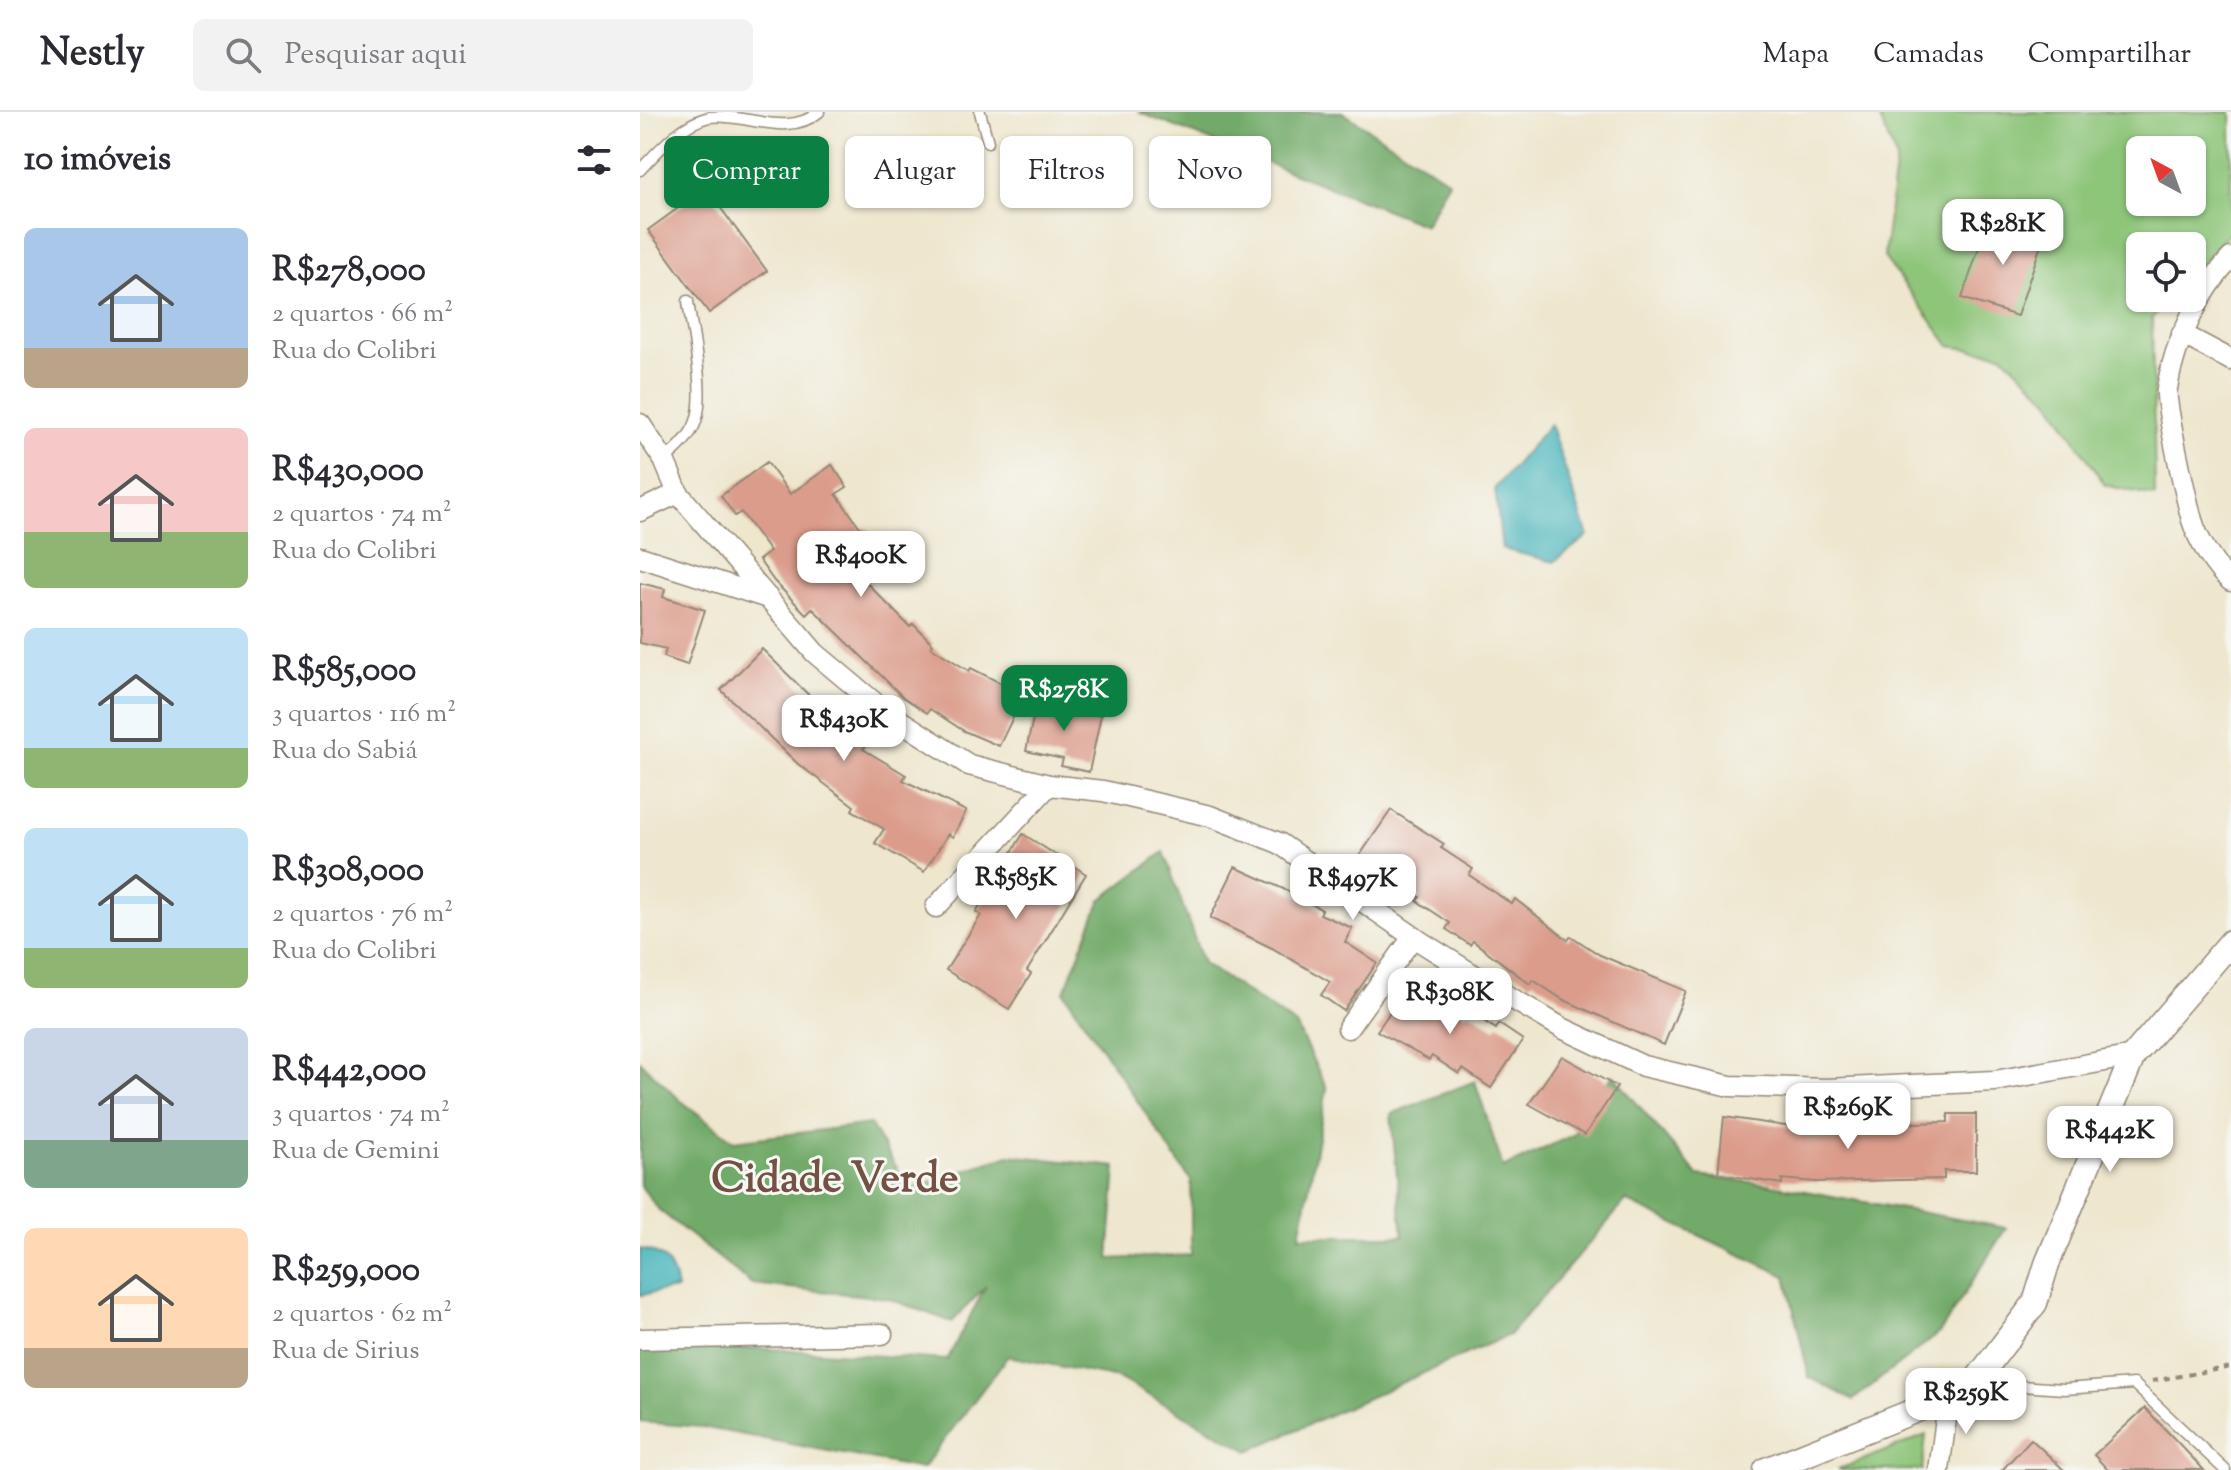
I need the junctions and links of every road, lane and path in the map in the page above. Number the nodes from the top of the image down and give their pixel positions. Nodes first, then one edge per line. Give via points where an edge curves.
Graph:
1 (819, 112) edge
2 (980, 112) edge
3 (988, 142) dead end
4 (640, 170) edge
5 (2231, 258) edge
6 (688, 301) dead end
7 (2182, 334) junction
8 (2231, 360) edge
9 (640, 424) edge
10 (664, 460) junction
11 (678, 493) junction
12 (640, 511) edge
13 (640, 557) edge
14 (2231, 581) edge
15 (768, 598) junction
16 (1049, 785) junction
17 (936, 907) dead end
18 (1413, 937) junction
19 (2231, 942) edge
20 (1348, 1028) dead end
21 (2133, 1056) junction
22 (882, 1334) dead end
23 (640, 1339) edge
24 (2231, 1367) edge
25 (1974, 1383) junction
26 (2134, 1384) junction
27 (1949, 1397) junction
28 (1766, 1470) edge
29 (1939, 1470) edge
30 (2225, 1470) edge

1 - 4 lane via 794,124 711,116 682,130
2 - 3 lane
5 - 7 street
6 - 10 lane via 699,395 696,422
7 - 8 street
7 - 14 street via 2166,391 2193,522 2221,574
9 - 10 street
10 - 11 street
11 - 12 street
11 - 15 street
13 - 15 street
15 - 16 street via 815,653 882,709 969,765
16 - 17 street
16 - 18 street via 1103,791 1210,816 1279,843
18 - 20 street
18 - 21 street via 1562,1028 1643,1066 1730,1086 1827,1089 1995,1081
19 - 21 street
21 - 25 street via 2035,1303
22 - 23 street
24 - 26 path
25 - 26 lane via 2064,1389
25 - 27 street
26 - 30 lane
27 - 28 street
27 - 29 street

